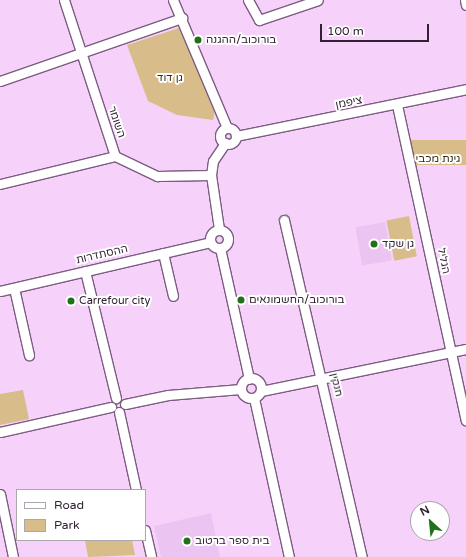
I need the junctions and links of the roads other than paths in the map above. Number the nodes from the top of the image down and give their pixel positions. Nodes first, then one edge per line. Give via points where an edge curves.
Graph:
1 (64, 0) edge
2 (173, 0) edge
3 (248, 0) edge
4 (318, 0) edge
5 (465, 0) edge
6 (466, 5) edge
7 (182, 18) junction
8 (81, 54) junction
9 (0, 81) edge
10 (466, 90) edge
11 (397, 105) junction
12 (227, 128) junction
13 (236, 136) junction
14 (225, 143) junction
15 (115, 156) junction
16 (211, 175) junction
17 (0, 184) edge
18 (284, 220) dead end
19 (218, 230) junction
20 (210, 242) junction
21 (220, 248) junction
22 (163, 253) junction
23 (85, 271) junction
24 (14, 288) junction
25 (0, 291) edge
26 (173, 296) dead end
27 (466, 349) edge
28 (451, 353) junction
29 (29, 355) dead end
30 (249, 379) junction
31 (322, 381) junction
32 (241, 389) junction
33 (261, 391) junction
34 (254, 398) junction
35 (118, 408) junction
36 (466, 421) edge
37 (0, 432) edge
38 (136, 489) edge
39 (0, 494) edge
40 (146, 534) edge
41 (13, 557) edge
42 (151, 557) edge
43 (289, 557) edge
44 (362, 557) edge

1 - 8 street, השומר
2 - 7 street
3 - 4 street via 259,20
5 - 6 street
7 - 8 street
7 - 12 street
8 - 9 street
8 - 15 street, השומר
10 - 11 street, ציפמן
11 - 13 street, ציפמן
11 - 28 street, הגליל
12 - 13 street via 234,130
12 - 14 street via 221,134
13 - 14 street via 232,143
14 - 16 street via 213,161
15 - 16 street, השומר via 157,176
15 - 17 street
16 - 19 street
18 - 31 street, חנקין
19 - 20 street via 210,235
19 - 21 street via 225,232 228,239
20 - 21 street
20 - 22 street, ההסתדרות
21 - 30 street
22 - 23 street, ההסתדרות
22 - 26 street
23 - 24 street, ההסתדרות
23 - 35 street
24 - 25 street, ההסתדרות
24 - 29 street
27 - 28 street
28 - 31 street
28 - 36 street, הגליל
30 - 32 street
30 - 33 street via 259,381
31 - 33 street
31 - 44 street, חנקין
32 - 34 street via 247,398
32 - 35 street via 168,395
33 - 34 street
34 - 43 street
35 - 37 street
35 - 38 street
39 - 41 street
40 - 42 street

